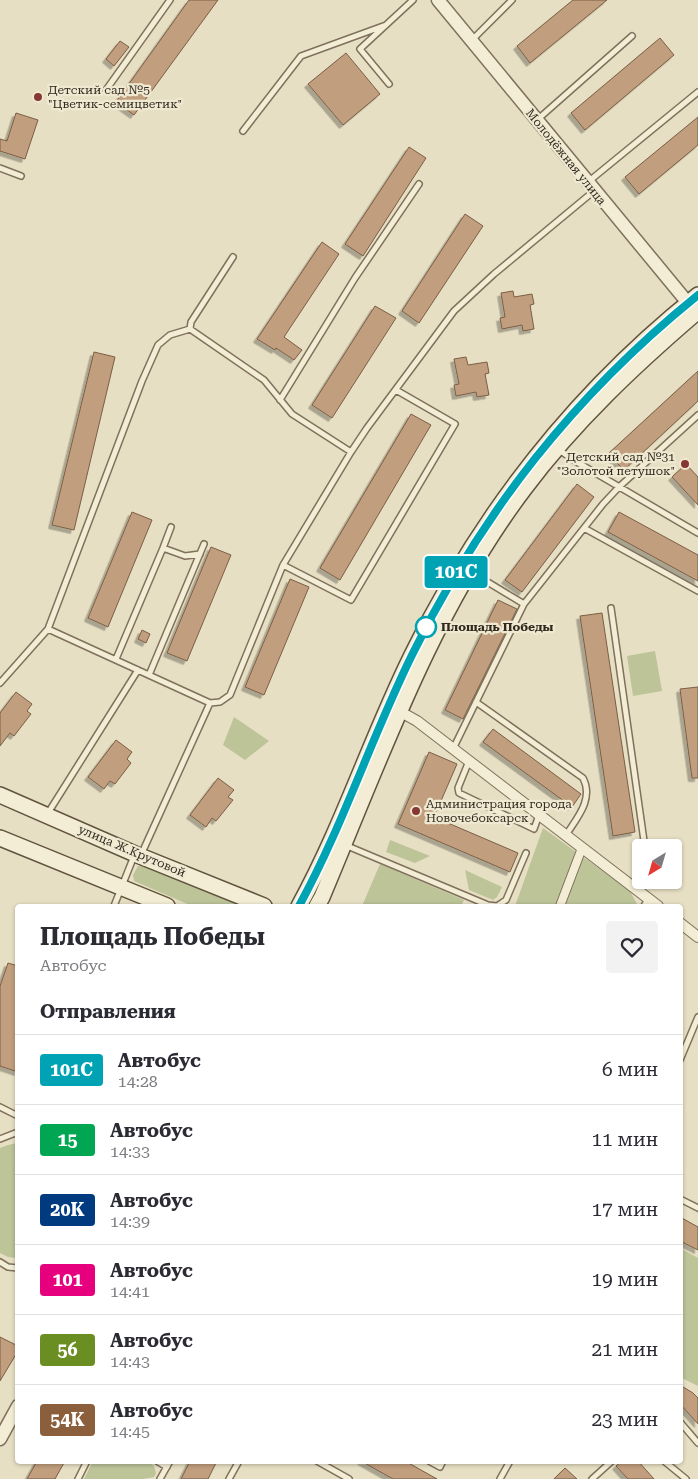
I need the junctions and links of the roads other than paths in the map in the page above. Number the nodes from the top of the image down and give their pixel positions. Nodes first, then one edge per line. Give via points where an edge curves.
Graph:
1 (170, 0) edge
2 (413, 0) edge
3 (438, 0) edge
4 (512, 0) edge
5 (386, 25) junction
6 (632, 36) dead end
7 (472, 40) junction
8 (389, 84) dead end
9 (106, 90) dead end
10 (698, 92) edge
11 (537, 120) junction
12 (243, 131) dead end
13 (0, 168) edge
14 (20, 176) dead end
15 (419, 184) dead end
16 (590, 187) junction
17 (233, 257) dead end
18 (695, 306) edge
19 (190, 329) junction
20 (396, 390) junction
21 (280, 400) junction
22 (698, 414) edge
23 (553, 444) junction
24 (351, 452) junction
25 (619, 487) junction
26 (171, 527) dead end
27 (584, 528) junction
28 (698, 533) edge
29 (204, 544) dead end
30 (163, 548) junction
31 (200, 554) junction
32 (283, 565) junction
33 (465, 568) junction
34 (698, 591) edge
35 (524, 604) junction
36 (611, 608) dead end
37 (48, 629) junction
38 (116, 659) junction
39 (138, 670) junction
40 (149, 675) junction
41 (0, 683) edge
42 (476, 702) junction
43 (210, 703) junction
44 (394, 709) junction
45 (453, 748) junction
46 (469, 761) junction
47 (0, 795) edge
48 (48, 815) junction
49 (539, 815) junction
50 (566, 836) junction
51 (0, 838) edge
52 (644, 839) edge
53 (344, 844) junction
54 (582, 848) junction
55 (526, 853) dead end
56 (138, 855) junction
57 (121, 888) junction
58 (640, 889) edge
59 (639, 892) junction
60 (646, 903) edge
61 (115, 904) edge
62 (162, 904) edge
63 (259, 904) edge
64 (300, 904) edge
65 (318, 904) edge
66 (486, 904) edge
67 (500, 904) edge
68 (561, 904) edge
69 (683, 926) edge
70 (698, 937) edge
71 (698, 1017) edge
72 (683, 1053) edge
73 (0, 1107) edge
74 (15, 1114) edge
75 (15, 1133) edge
76 (0, 1139) edge
77 (683, 1200) edge
78 (698, 1208) edge
79 (0, 1262) edge
80 (15, 1269) edge
81 (15, 1412) edge
82 (683, 1426) edge
83 (0, 1439) edge
84 (698, 1443) edge
85 (86, 1464) edge
86 (169, 1464) edge
87 (237, 1464) edge
88 (322, 1464) edge
89 (508, 1464) edge
90 (609, 1464) edge
91 (668, 1464) edge
92 (78, 1479) edge
93 (160, 1479) edge
94 (229, 1479) edge
95 (349, 1479) edge
96 (500, 1479) edge
97 (592, 1479) edge
98 (686, 1479) edge

1 - 9 lane
2 - 5 lane
3 - 7 street, Молодёжная улица
4 - 7 lane
5 - 8 lane via 360,49
5 - 12 lane via 301,56
6 - 11 lane
7 - 11 street, Молодёжная улица
10 - 16 lane
11 - 16 street, Молодёжная улица
13 - 14 lane
15 - 21 lane
16 - 18 street, Молодёжная улица
16 - 20 lane via 454,311
17 - 19 lane via 191,322
18 - 23 main road via 611,373 584,401
19 - 21 lane via 264,380
19 - 37 lane via 170,335 158,345
20 - 24 lane
20 - 32 lane via 454,424 351,600
21 - 24 lane via 292,414
22 - 25 lane
23 - 25 lane via 574,461
23 - 33 main road via 515,482
24 - 32 lane
25 - 27 lane
25 - 28 lane
26 - 30 lane
27 - 34 lane
27 - 35 lane
29 - 31 lane
30 - 31 lane via 185,556
30 - 38 lane
31 - 40 lane
32 - 43 lane via 230,695 220,702
33 - 35 lane
33 - 44 main road via 426,626
35 - 42 lane
36 - 52 lane
37 - 38 lane
37 - 41 lane
38 - 39 lane
39 - 40 lane
39 - 48 lane
40 - 43 lane
42 - 45 lane
42 - 50 lane via 583,778 586,801
43 - 56 lane
44 - 45 street via 417,721
44 - 53 main road
44 - 64 main road
45 - 46 street
46 - 49 street
46 - 49 lane via 459,793 534,829
47 - 48 main road, улица Ж.Крутовой
48 - 56 main road, улица Ж.Крутовой
49 - 50 street
50 - 54 street
51 - 57 main road
53 - 65 main road
53 - 66 lane
54 - 59 street
54 - 68 street
55 - 67 lane via 506,900
56 - 57 lane
56 - 63 main road, улица Ж.Крутовой
57 - 61 lane
57 - 62 main road
58 - 59 lane
59 - 60 street
69 - 70 street
71 - 72 lane
73 - 74 lane
75 - 76 lane
77 - 78 lane
79 - 80 lane
81 - 83 street
82 - 84 lane
85 - 92 lane
86 - 93 lane
87 - 94 lane
88 - 95 lane
89 - 96 lane
90 - 97 lane
91 - 98 lane

